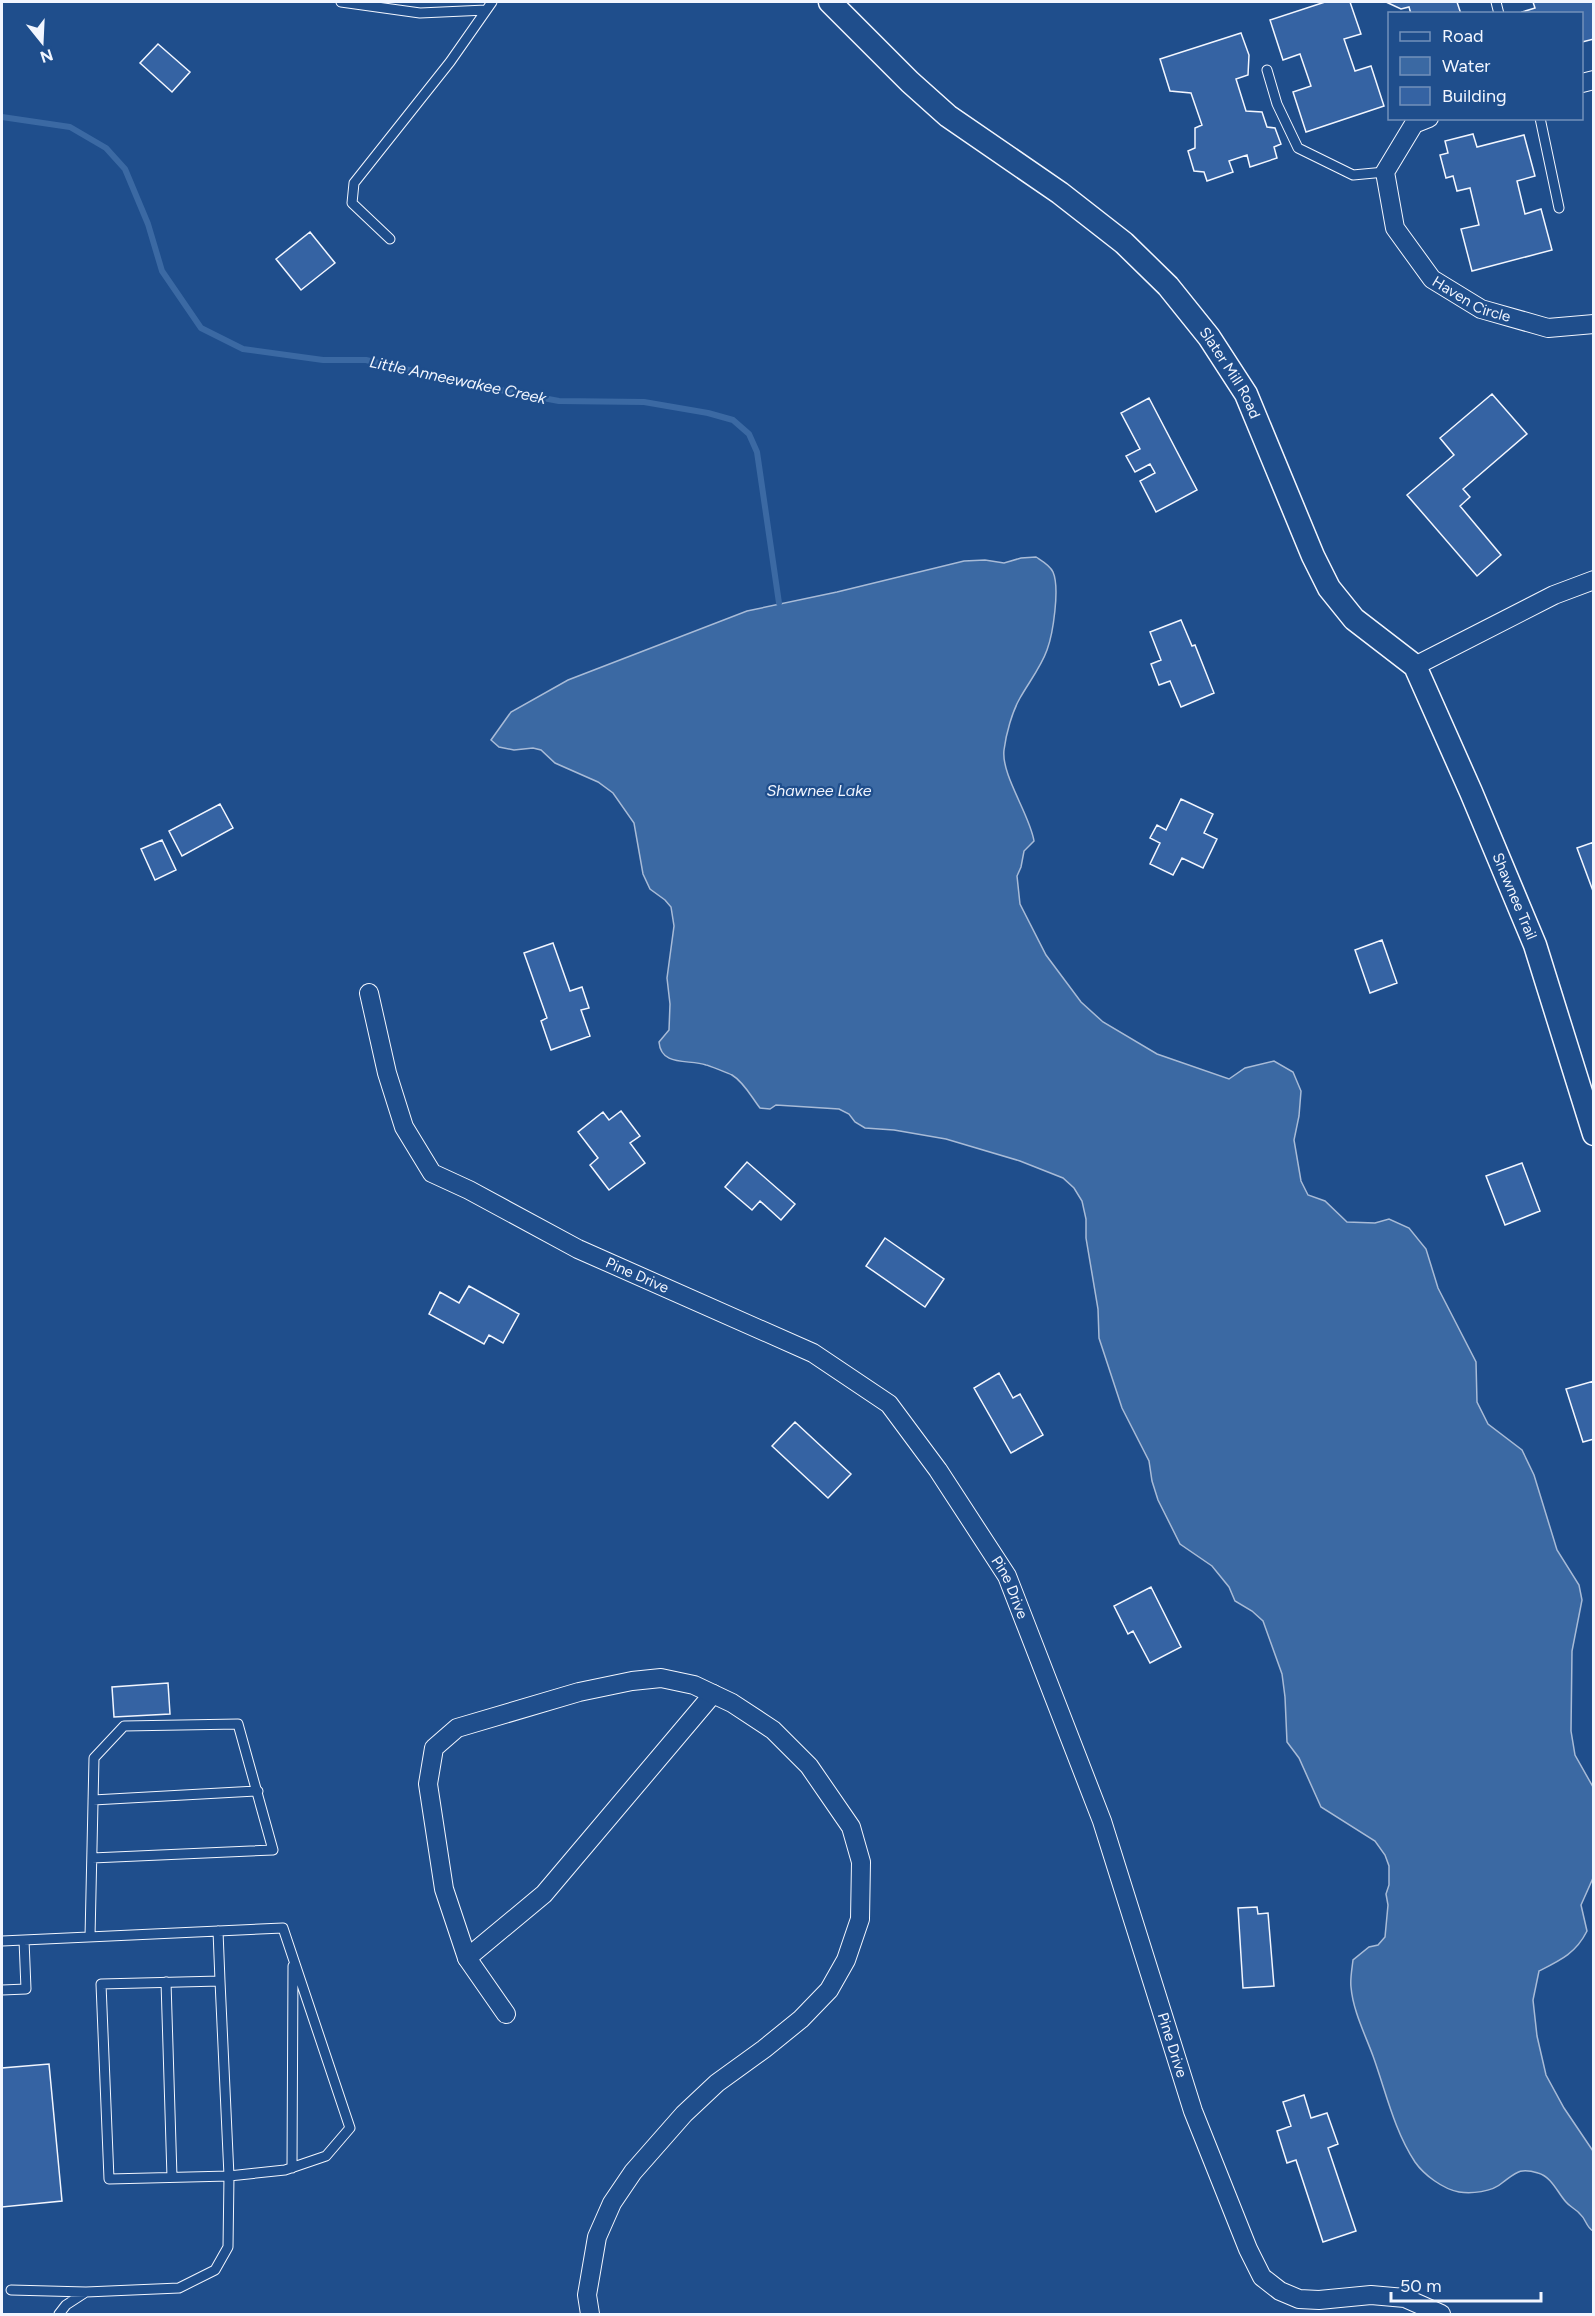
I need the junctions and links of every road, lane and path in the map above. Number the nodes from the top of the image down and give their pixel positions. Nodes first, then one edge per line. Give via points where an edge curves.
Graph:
1 (341, 2) edge
2 (830, 2) edge
3 (489, 6) edge
4 (1267, 70) dead end
5 (1424, 120) edge
6 (1540, 120) edge
7 (1385, 172) junction
8 (1558, 208) dead end
9 (390, 239) dead end
10 (1593, 324) edge
11 (1593, 580) edge
12 (1415, 666) junction
13 (369, 993) dead end
14 (1593, 1134) edge
15 (713, 1694) junction
16 (258, 1791) junction
17 (93, 1800) junction
18 (92, 1858) junction
19 (218, 1931) junction
20 (90, 1937) junction
21 (24, 1940) junction
22 (2, 1941) edge
23 (467, 1958) junction
24 (293, 1959) junction
25 (220, 1981) junction
26 (166, 1982) junction
27 (2, 1990) edge
28 (506, 2014) dead end
29 (292, 2168) junction
30 (229, 2176) junction
31 (172, 2177) junction
32 (10, 2290) dead end
33 (86, 2292) junction
34 (58, 2314) edge
35 (590, 2314) edge
36 (1441, 2314) edge

1 - 3 lane via 420,13
2 - 12 street, Slater Mill Road via 948,116 1060,193 1124,243 1168,286 1209,337 1246,394 1329,588 1354,619
3 - 9 lane via 354,183 352,203
4 - 7 lane via 1277,104 1298,148 1353,175
5 - 7 street via 1414,124
6 - 8 lane
7 - 10 street, Haven Circle via 1395,228 1432,279 1481,309 1548,328
11 - 12 street via 1554,595
12 - 14 street, Shawnee Trail via 1535,945
13 - 36 street, Pine Drive via 404,1128 432,1173 578,1250 813,1353 889,1404 938,1470 1007,1576 1102,1821 1193,2111 1262,2277 1280,2292 1299,2300 1371,2295 1405,2298
15 - 23 street via 544,1894
15 - 23 street via 662,1678 632,1681 579,1692 457,1728 434,1748 429,1796 444,1889
15 - 35 street via 773,1730 809,1766 851,1827 861,1862 860,1919 846,1960 829,1990 792,2026 717,2083 633,2172 612,2203 597,2237 587,2295
16 - 17 lane
16 - 17 lane via 238,1724 124,1726 94,1758
16 - 18 lane via 273,1850
17 - 18 lane
18 - 20 lane
19 - 20 lane
19 - 24 lane via 283,1928
19 - 25 lane
20 - 21 lane
21 - 22 lane
21 - 27 lane via 26,1989
23 - 28 street
24 - 29 lane
24 - 29 lane via 350,2128 326,2156
25 - 26 lane
25 - 30 lane
26 - 31 lane
26 - 31 lane via 100,1984 109,2179
29 - 30 lane
30 - 31 lane
30 - 33 lane via 228,2247 215,2271 179,2288
32 - 33 lane
33 - 34 lane

